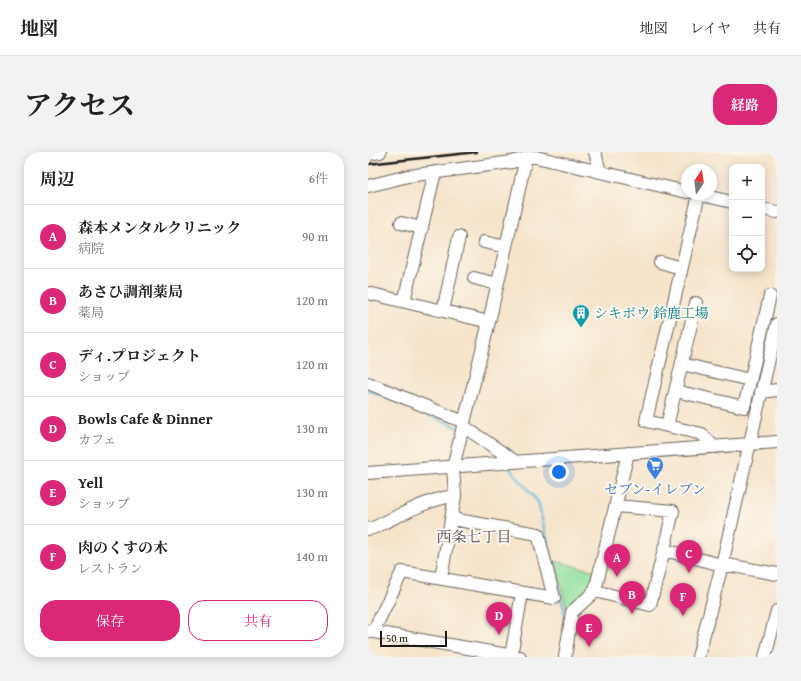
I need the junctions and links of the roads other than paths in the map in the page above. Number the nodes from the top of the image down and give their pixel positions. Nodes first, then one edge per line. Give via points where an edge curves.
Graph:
1 (380, 152) edge
2 (595, 152) edge
3 (368, 154) edge
4 (526, 158) junction
5 (434, 172) junction
6 (600, 172) junction
7 (368, 186) edge
8 (681, 191) edge
9 (717, 198) edge
10 (697, 200) edge
11 (729, 201) edge
12 (765, 210) edge
13 (777, 212) edge
14 (401, 223) dead end
15 (422, 228) junction
16 (459, 237) dead end
17 (484, 242) dead end
18 (506, 248) junction
19 (660, 262) dead end
20 (682, 268) junction
21 (474, 278) dead end
22 (498, 284) junction
23 (368, 293) edge
24 (770, 296) dead end
25 (404, 301) junction
26 (696, 303) dead end
27 (443, 311) junction
28 (489, 322) junction
29 (777, 324) edge
30 (682, 364) junction
31 (750, 380) junction
32 (368, 383) edge
33 (777, 390) edge
34 (676, 391) junction
35 (761, 392) junction
36 (650, 402) junction
37 (672, 407) junction
38 (667, 426) junction
39 (463, 427) junction
40 (777, 442) edge
41 (749, 444) junction
42 (714, 446) junction
43 (628, 453) junction
44 (516, 462) junction
45 (453, 467) junction
46 (368, 473) edge
47 (455, 496) junction
48 (616, 506) junction
49 (452, 520) junction
50 (370, 531) edge
51 (664, 550) junction
52 (722, 564) junction
53 (777, 574) edge
54 (441, 578) junction
55 (595, 591) junction
56 (522, 593) junction
57 (776, 616) edge
58 (370, 632) edge
59 (515, 656) edge
60 (565, 657) edge
61 (698, 657) edge
62 (765, 657) edge

1 - 3 street
2 - 6 street
4 - 5 street
4 - 6 street via 536,157
4 - 18 street
5 - 7 street
5 - 15 street
6 - 8 street
9 - 11 street
10 - 20 street
12 - 13 street
14 - 15 street
15 - 25 street
16 - 27 street
17 - 18 street
18 - 22 street
19 - 20 street
20 - 36 street
21 - 22 street
22 - 28 street
23 - 25 street
24 - 31 street
25 - 27 street
26 - 30 street
27 - 28 street
28 - 39 street
29 - 35 street
30 - 31 street
30 - 34 street
31 - 34 street via 744,407
32 - 39 street
33 - 35 street
34 - 37 street
35 - 41 street
36 - 37 street
36 - 38 street via 646,421
37 - 38 street
38 - 42 street via 702,434
39 - 44 street
39 - 45 street
40 - 41 street
41 - 42 street
41 - 52 street
42 - 43 street
43 - 44 street
43 - 48 street
44 - 45 street
45 - 46 street
45 - 47 street
47 - 49 street
47 - 50 street via 446,496 431,502
48 - 51 street via 673,511
48 - 55 street
49 - 54 street
49 - 56 street via 538,534 554,598
51 - 52 street
51 - 55 street via 650,605
52 - 53 street
52 - 61 street
54 - 56 street
54 - 58 street via 402,572
55 - 60 street via 572,612
56 - 59 street
57 - 62 street
58 - 59 street

